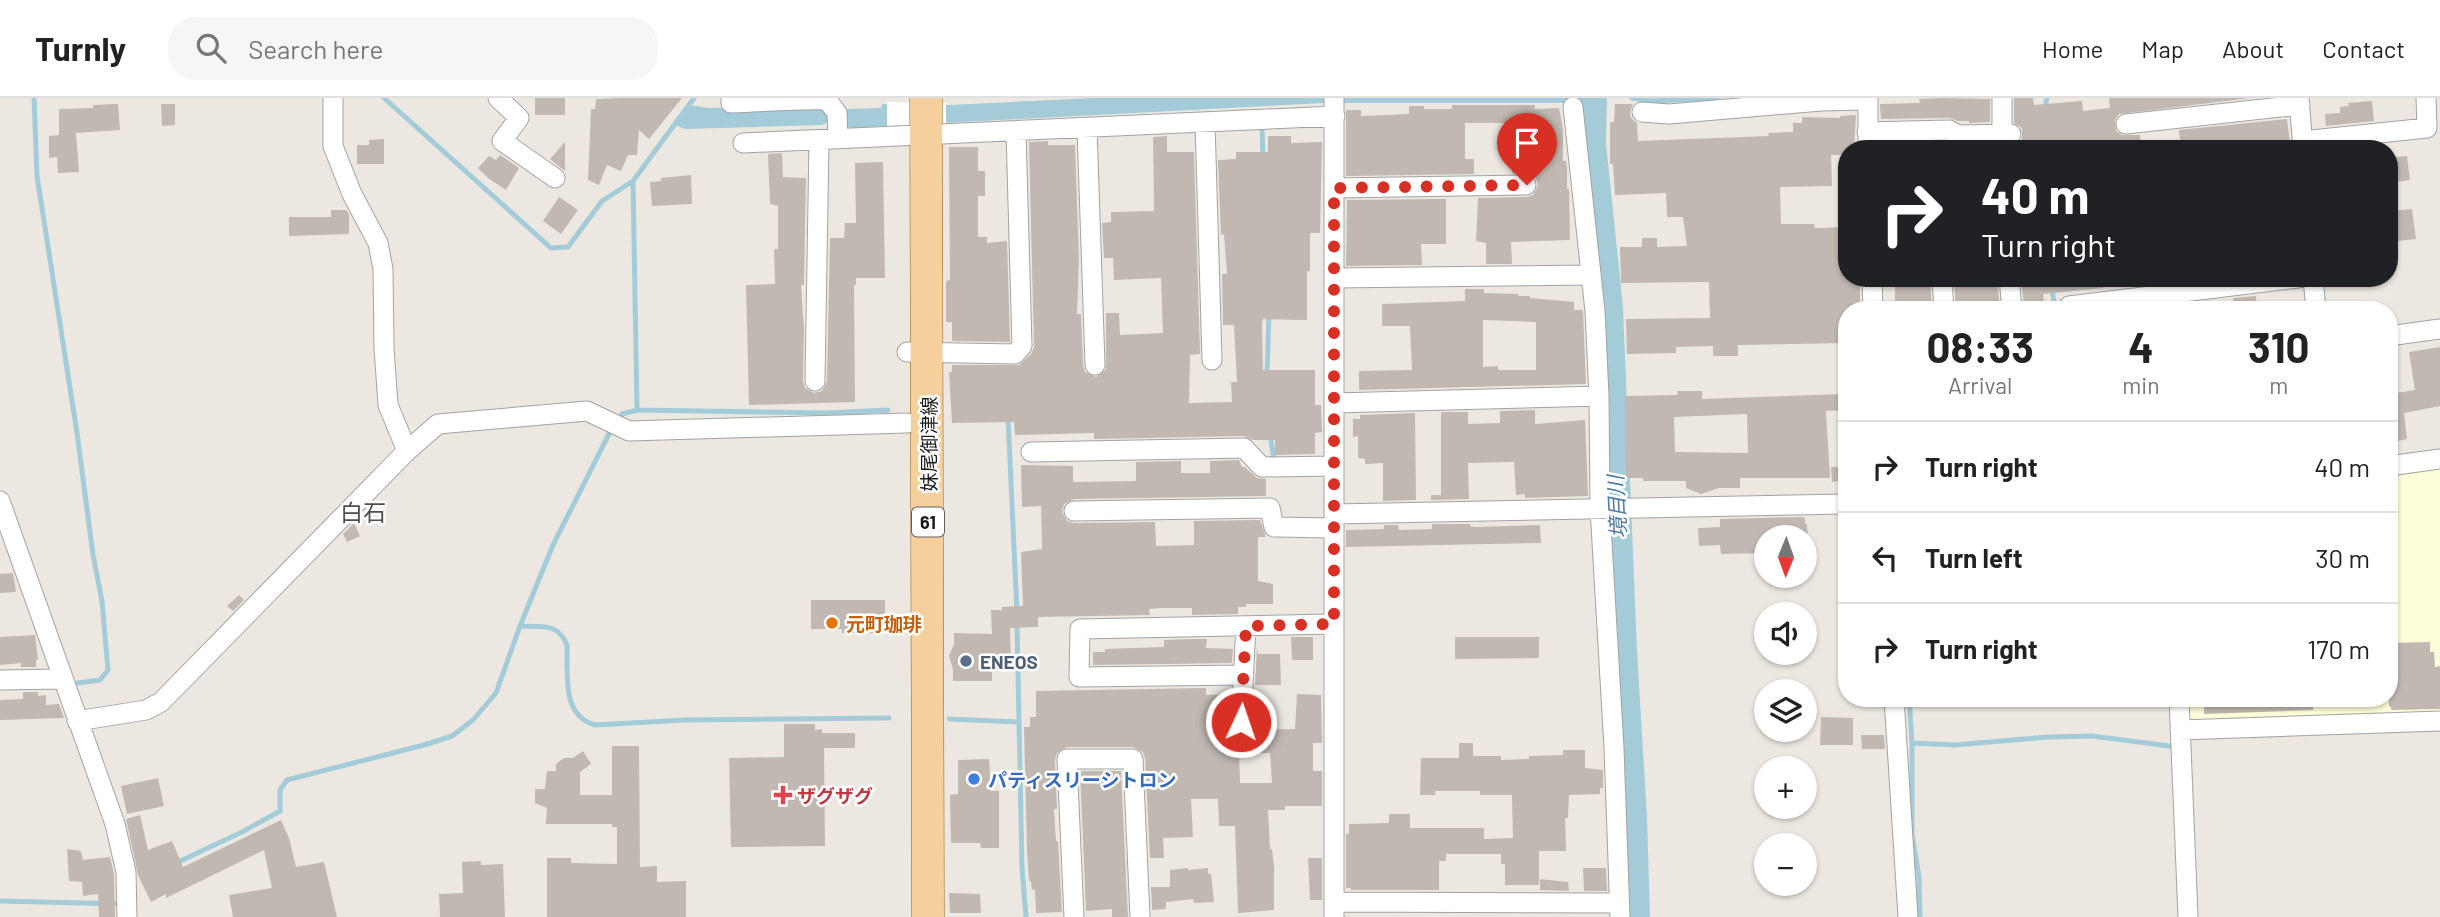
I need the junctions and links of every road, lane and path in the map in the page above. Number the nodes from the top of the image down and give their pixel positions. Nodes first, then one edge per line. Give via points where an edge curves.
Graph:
1 (333, 98) edge
2 (498, 98) edge
3 (731, 98) edge
4 (2002, 98) edge
5 (2426, 98) edge
6 (1868, 99) edge
7 (2299, 101) edge
8 (1334, 106) edge
9 (1573, 107) dead end
10 (1642, 112) dead end
11 (916, 116) edge
12 (1205, 122) junction
13 (2126, 124) dead end
14 (1087, 128) junction
15 (1016, 131) junction
16 (828, 139) junction
17 (1868, 140) edge
18 (1875, 140) edge
19 (2303, 140) edge
20 (2339, 140) edge
21 (743, 143) dead end
22 (555, 177) dead end
23 (1527, 185) dead end
24 (1334, 188) junction
25 (1591, 275) junction
26 (1334, 278) junction
27 (2225, 287) edge
28 (2111, 301) edge
29 (2440, 329) edge
30 (2398, 335) edge
31 (917, 353) junction
32 (1212, 360) dead end
33 (1095, 365) dead end
34 (815, 381) dead end
35 (1599, 396) junction
36 (1334, 403) junction
37 (906, 423) junction
38 (407, 451) junction
39 (1031, 452) dead end
40 (2440, 459) edge
41 (2398, 465) edge
42 (1334, 466) junction
43 (0, 501) edge
44 (1838, 504) edge
45 (1609, 508) junction
46 (1074, 511) dead end
47 (1334, 521) junction
48 (1334, 624) junction
49 (1246, 626) junction
50 (1244, 675) junction
51 (62, 679) junction
52 (0, 680) edge
53 (1895, 707) edge
54 (2180, 707) edge
55 (77, 721) junction
56 (2440, 721) edge
57 (1241, 722) dead end
58 (2183, 737) junction
59 (1334, 909) edge
60 (1620, 910) edge
61 (127, 917) edge
62 (908, 917) edge
63 (928, 917) edge
64 (1074, 917) edge
65 (1140, 917) edge
66 (1908, 917) edge
67 (2188, 917) edge

1 - 38 street via 333,146 378,243 388,405
2 - 22 street via 519,118 502,141
3 - 16 street via 731,103 827,100 837,116
4 - 18 street via 2006,134 1958,135 1949,130
5 - 20 street via 2427,128
6 - 10 street via 1669,114
6 - 17 street
7 - 13 street
7 - 19 street
8 - 12 street
8 - 24 street
9 - 25 street
11 - 15 street
11 - 16 street
11 - 31 main road, 妹尾御津線 / 61
12 - 14 street
12 - 32 street
14 - 15 street
14 - 33 street
15 - 31 street via 1022,346 1015,354
16 - 21 street
16 - 34 street
23 - 24 street
24 - 26 street
25 - 26 street
25 - 35 street
26 - 36 street
27 - 28 street
29 - 30 street
31 - 37 main road, 妹尾御津線 / 61
31 - 63 main road, 妹尾御津線 / 61
35 - 36 street
35 - 45 street
36 - 42 street
37 - 38 street via 629,430 587,411 438,424
37 - 62 main road, 妹尾御津線 / 61
38 - 55 street via 161,702 146,710
39 - 42 street via 1244,448 1262,467
40 - 41 street
42 - 47 street
43 - 51 street
44 - 45 street
45 - 47 street
45 - 60 street
46 - 47 street via 1270,508 1274,527
47 - 48 street
48 - 49 street
48 - 59 street
49 - 50 street
49 - 50 street via 1080,629 1079,677
50 - 57 street
51 - 52 street
51 - 55 street
53 - 66 street
54 - 58 street
55 - 61 street via 115,824 126,872
56 - 58 street
58 - 67 street
59 - 60 street
64 - 65 street via 1067,759 1133,759

